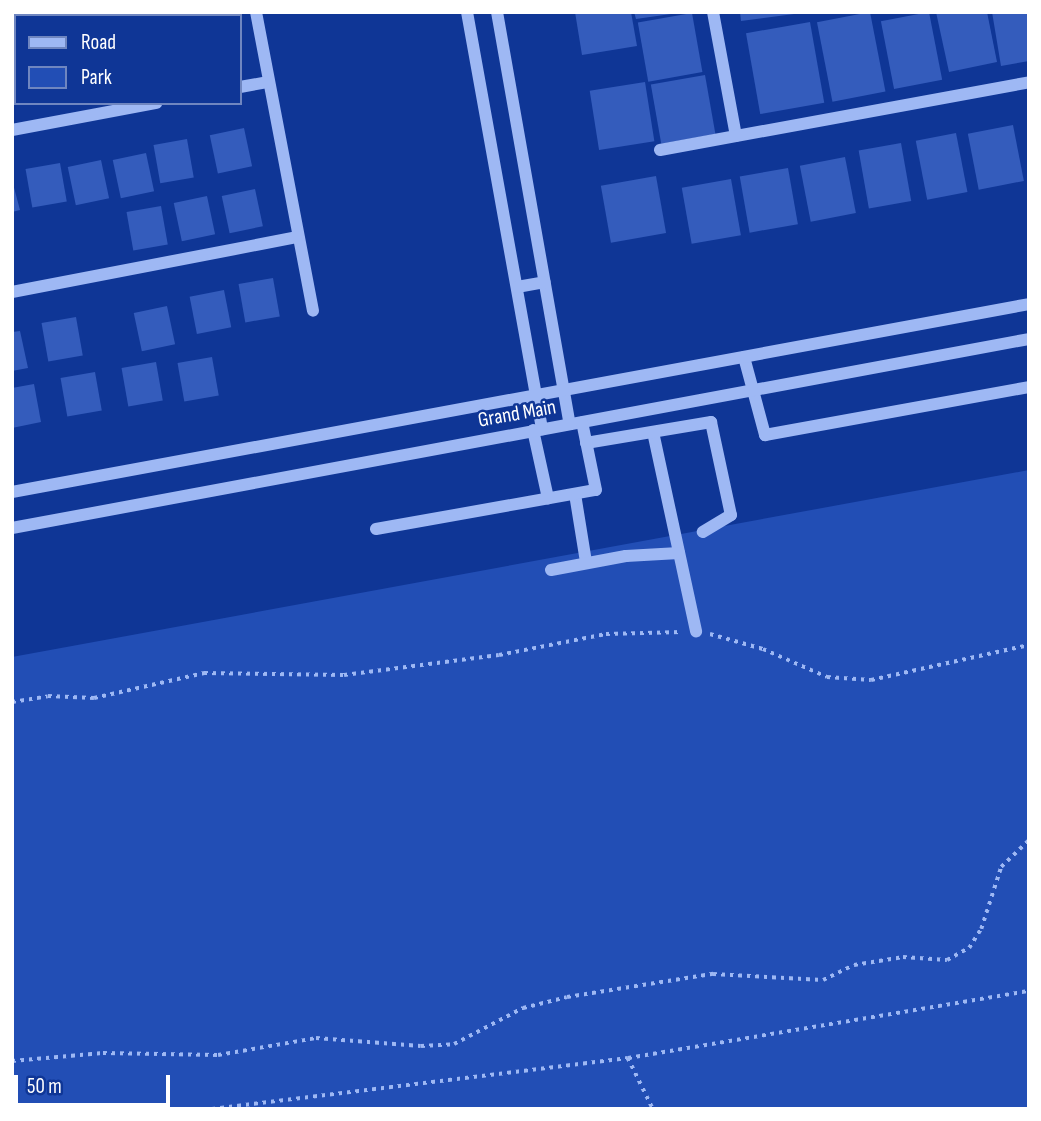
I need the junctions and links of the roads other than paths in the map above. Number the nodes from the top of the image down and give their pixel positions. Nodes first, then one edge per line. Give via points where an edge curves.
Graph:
1 (256, 12) edge
2 (467, 12) edge
3 (497, 12) edge
4 (713, 12) edge
5 (269, 82) junction
6 (1029, 82) edge
7 (242, 88) edge
8 (133, 105) edge
9 (12, 130) edge
10 (736, 136) junction
11 (660, 150) dead end
12 (298, 237) junction
13 (545, 282) junction
14 (517, 287) junction
15 (12, 292) edge
16 (1029, 304) edge
17 (313, 311) dead end
18 (1029, 339) edge
19 (744, 356) junction
20 (1029, 387) edge
21 (565, 390) junction
22 (753, 390) junction
23 (536, 395) junction
24 (576, 423) junction
25 (538, 429) junction
26 (653, 432) junction
27 (586, 443) junction
28 (12, 492) edge
29 (575, 494) junction
30 (548, 498) junction
31 (12, 528) edge
32 (376, 529) dead end
33 (703, 532) dead end
34 (679, 553) junction
35 (586, 562) junction
36 (551, 570) dead end
37 (696, 631) road end

1 - 5 street
2 - 14 street
3 - 13 street
4 - 10 street
5 - 7 street
5 - 12 street
6 - 10 street
8 - 9 street
10 - 11 street
12 - 15 street
12 - 17 street
13 - 14 street
13 - 21 street
14 - 23 street
16 - 19 street, Grand Main
18 - 22 street, Grand Main
19 - 21 street, Grand Main
19 - 22 street
20 - 22 street via 765,435
21 - 23 street, Grand Main
21 - 24 street
22 - 24 street, Grand Main
23 - 25 street
23 - 28 street, Grand Main
24 - 25 street, Grand Main
24 - 27 street
25 - 30 street
25 - 31 street, Grand Main
26 - 27 street
26 - 33 street via 711,422 731,515
26 - 34 street
27 - 29 street via 596,490
29 - 30 street
29 - 35 street
30 - 32 street
34 - 35 street
34 - 37 street
35 - 36 street

